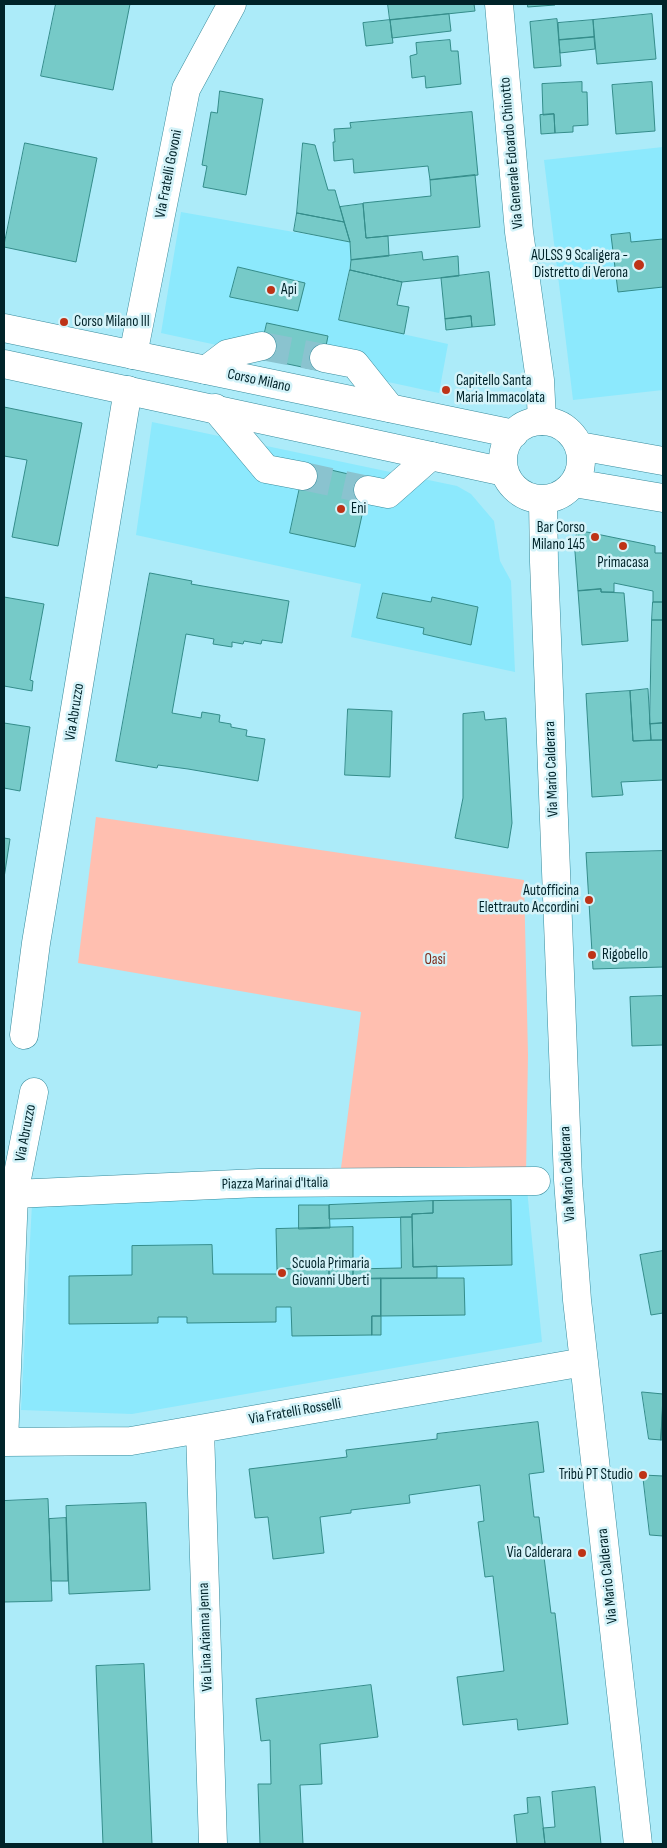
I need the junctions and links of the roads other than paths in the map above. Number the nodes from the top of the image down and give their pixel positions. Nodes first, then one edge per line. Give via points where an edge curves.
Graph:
1 (232, 4) edge
2 (499, 4) edge
3 (4, 328) edge
4 (262, 346) tunnel mouth
5 (133, 354) junction
6 (324, 358) tunnel mouth
7 (4, 364) edge
8 (206, 370) junction
9 (128, 390) junction
10 (215, 408) junction
11 (390, 408) junction
12 (542, 421) junction
13 (514, 434) junction
14 (579, 446) junction
15 (432, 456) junction
16 (663, 461) edge
17 (505, 472) junction
18 (302, 476) tunnel mouth
19 (574, 484) junction
20 (368, 490) tunnel mouth
21 (663, 498) edge
22 (544, 500) junction
23 (11, 1033) edge
24 (34, 1092) dead end
25 (536, 1181) dead end
26 (14, 1194) junction
27 (584, 1362) junction
28 (200, 1430) junction
29 (4, 1442) edge
30 (213, 1844) edge
31 (638, 1844) edge

1 - 5 street, Via Fratelli Govoni via 186,89
2 - 12 street, Via Generale Edoardo Chinotto via 519,232 540,380
3 - 5 street, Corso Milano
4 - 8 street via 227,354
5 - 8 street, Corso Milano
6 - 11 street via 355,364
7 - 9 street
8 - 11 street, Corso Milano
9 - 10 street
9 - 23 street, Via Abruzzo via 36,943
10 - 15 street
10 - 18 street via 266,469
11 - 13 street, Corso Milano
12 - 13 street via 531,423
12 - 14 street via 568,431
13 - 17 street via 504,451
14 - 16 street
14 - 19 street via 582,459
15 - 17 street
15 - 20 street via 388,494
17 - 22 street via 519,492
19 - 21 street
19 - 22 street via 555,498
22 - 27 street, Via Mario Calderara via 568,1180
24 - 26 street, Via Abruzzo
25 - 26 street, Piazza Marinai d'Italia via 260,1183
26 - 29 street, Via Abruzzo
27 - 28 street, Via Fratelli Rosselli
27 - 31 street, Via Mario Calderara
28 - 29 street, Via Fratelli Rosselli via 130,1441
28 - 30 street, Via Lina Arianna Jenna

